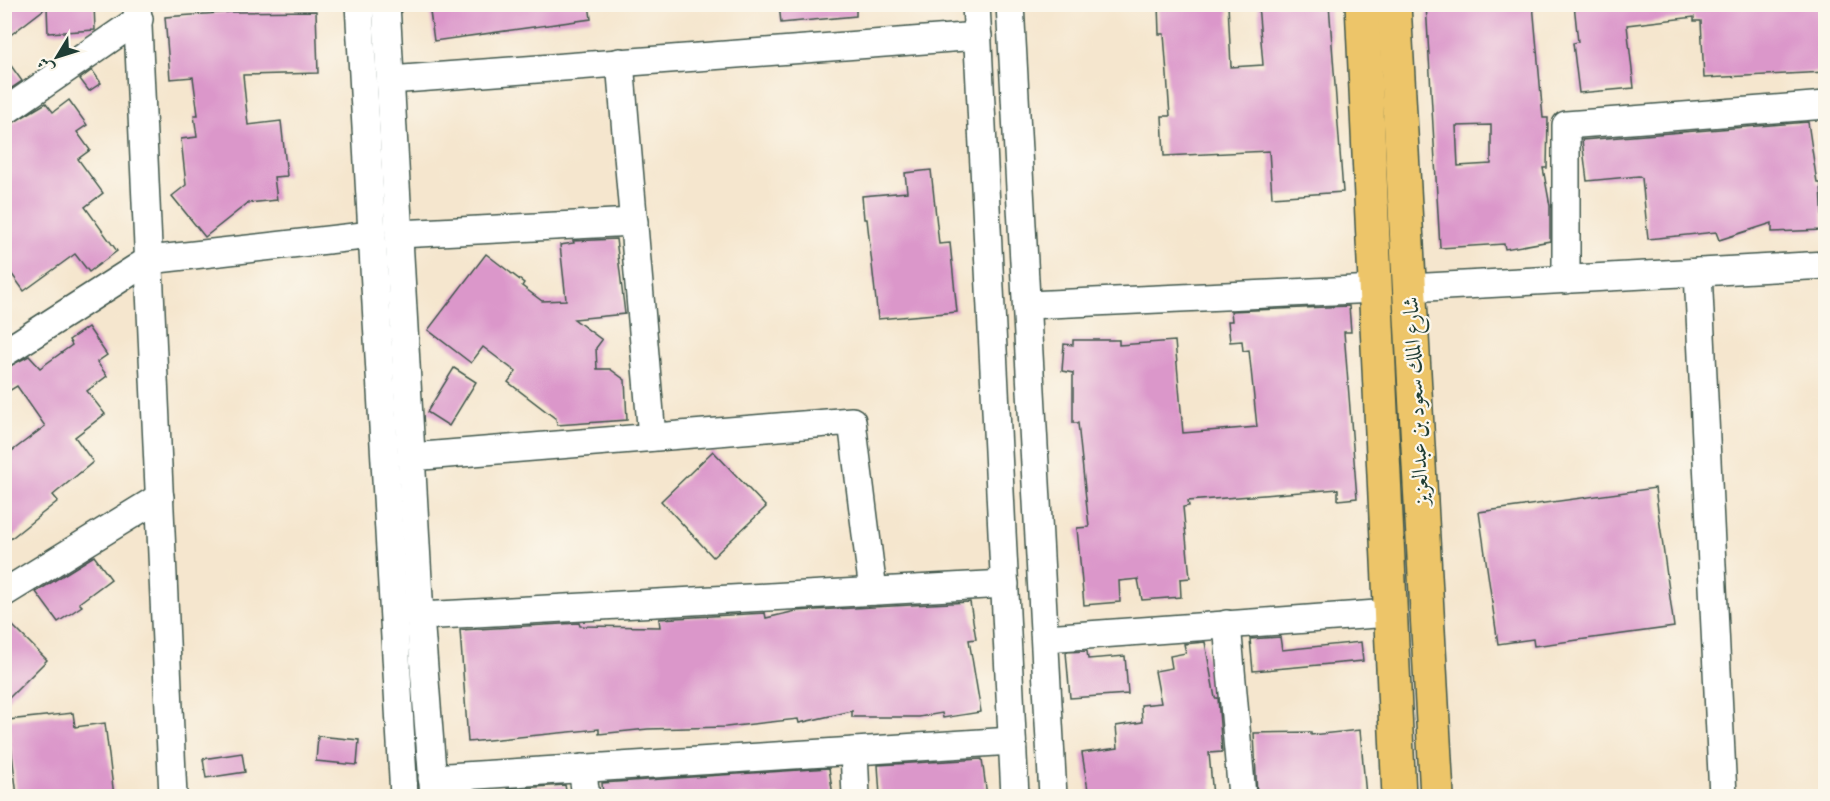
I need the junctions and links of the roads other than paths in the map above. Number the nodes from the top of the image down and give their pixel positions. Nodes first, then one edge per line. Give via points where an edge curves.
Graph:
1 (359, 4) edge
2 (386, 4) edge
3 (976, 4) edge
4 (1010, 4) edge
5 (1362, 4) edge
6 (1394, 4) edge
7 (138, 12) edge
8 (978, 36) junction
9 (620, 63) junction
10 (390, 80) junction
11 (1826, 105) edge
12 (4, 112) edge
13 (634, 222) junction
14 (399, 234) junction
15 (372, 235) junction
16 (149, 260) junction
17 (1826, 265) edge
18 (1698, 272) junction
19 (1566, 280) junction
20 (1409, 288) junction
21 (1376, 289) junction
22 (1028, 305) junction
23 (6, 348) edge
24 (652, 437) junction
25 (411, 457) junction
26 (160, 497) junction
27 (1005, 584) junction
28 (873, 591) junction
29 (4, 593) edge
30 (1390, 613) junction
31 (420, 616) junction
32 (1227, 624) junction
33 (1046, 638) junction
34 (1393, 671) junction
35 (1012, 741) junction
36 (854, 751) junction
37 (582, 768) junction
38 (433, 787) edge
39 (173, 796) edge
40 (404, 796) edge
41 (586, 796) edge
42 (856, 796) edge
43 (1015, 796) edge
44 (1053, 796) edge
45 (1242, 796) edge
46 (1399, 796) edge
47 (1413, 796) edge
48 (1437, 796) edge
49 (1723, 796) edge

1 - 15 street
2 - 10 street
3 - 8 street
4 - 22 street
5 - 21 main road, شارع الملك سعود بن عبدالعزيز
6 - 20 main road, شارع الملك سعود بن عبدالعزيز
7 - 12 street
7 - 16 street
8 - 9 street
8 - 27 street
9 - 10 street
9 - 13 street
10 - 14 street
11 - 19 street via 1566,125
13 - 14 street
13 - 24 street
14 - 25 street
15 - 16 street
15 - 40 street
16 - 23 street
16 - 26 street
17 - 18 street
18 - 19 street
18 - 49 street
19 - 20 street
20 - 48 main road, شارع الملك سعود بن عبدالعزيز
21 - 22 street
21 - 30 main road, شارع الملك سعود بن عبدالعزيز
22 - 33 street
24 - 25 street
24 - 28 street via 852,421
25 - 31 street
26 - 29 street
26 - 39 street
27 - 28 street
27 - 35 street
28 - 31 street
30 - 32 street
30 - 34 main road, شارع الملك سعود بن عبدالعزيز
31 - 38 street
32 - 33 street
32 - 45 street
33 - 44 street
34 - 46 main road, شارع الملك سعود بن عبدالعزيز
34 - 47 main road via 1410,736
35 - 36 street
35 - 43 street
36 - 37 street
36 - 42 street
37 - 38 street
37 - 41 street

